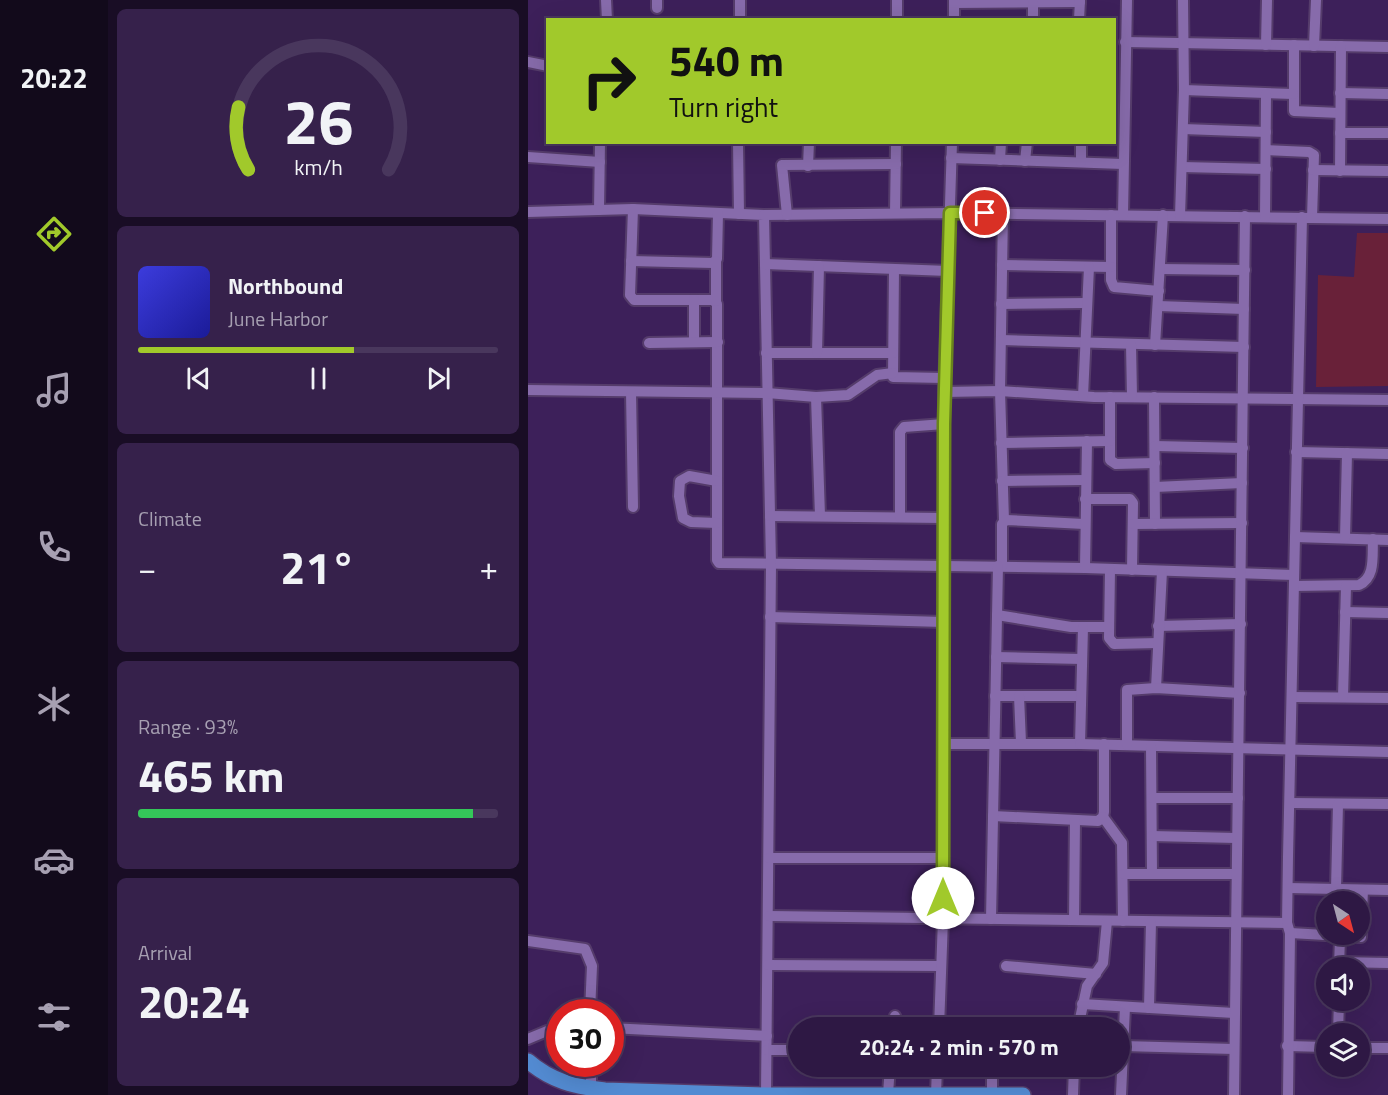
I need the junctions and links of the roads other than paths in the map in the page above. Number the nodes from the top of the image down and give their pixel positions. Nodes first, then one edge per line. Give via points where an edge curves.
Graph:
1 (606, 0) edge
2 (740, 0) edge
3 (897, 0) edge
4 (1128, 0) edge
5 (1183, 0) edge
6 (1267, 0) edge
7 (1316, 0) edge
8 (1000, 1) edge
9 (1080, 1) edge
10 (954, 2) edge
11 (1033, 3) junction
12 (607, 18) edge
13 (740, 18) edge
14 (897, 18) edge
15 (954, 18) edge
16 (1033, 18) edge
17 (1079, 18) edge
18 (1120, 30) edge
19 (1125, 42) junction
20 (1183, 43) junction
21 (1266, 45) junction
22 (1293, 45) junction
23 (1314, 46) junction
24 (1341, 46) junction
25 (1388, 47) edge
26 (528, 62) edge
27 (546, 66) edge
28 (1120, 75) edge
29 (1184, 90) junction
30 (1340, 93) junction
31 (1266, 94) junction
32 (1293, 94) junction
33 (1388, 94) edge
34 (1340, 113) junction
35 (1183, 129) junction
36 (1266, 132) junction
37 (1340, 133) junction
38 (1388, 133) edge
39 (600, 144) edge
40 (738, 144) edge
41 (809, 144) edge
42 (897, 144) edge
43 (952, 144) edge
44 (1001, 144) edge
45 (1027, 144) edge
46 (1081, 144) edge
47 (1266, 150) junction
48 (528, 157) edge
49 (951, 158) junction
50 (1000, 159) junction
51 (1025, 161) junction
52 (600, 162) junction
53 (1081, 162) junction
54 (896, 164) junction
55 (1123, 164) junction
56 (808, 165) junction
57 (1182, 166) junction
58 (1266, 170) junction
59 (1313, 170) junction
60 (1340, 171) junction
61 (1388, 171) edge
62 (633, 209) junction
63 (599, 210) junction
64 (528, 212) edge
65 (718, 213) junction
66 (895, 213) junction
67 (950, 213) junction
68 (1003, 213) junction
69 (739, 214) junction
70 (1111, 214) junction
71 (765, 215) junction
72 (787, 215) junction
73 (1123, 215) junction
74 (1163, 215) junction
75 (1180, 216) junction
76 (1245, 216) junction
77 (1265, 217) junction
78 (1307, 218) junction
79 (1388, 219) edge
80 (631, 261) junction
81 (716, 261) junction
82 (765, 264) junction
83 (819, 266) junction
84 (1002, 266) junction
85 (1089, 267) junction
86 (1111, 267) junction
87 (894, 269) junction
88 (1160, 269) junction
89 (1245, 270) junction
90 (948, 271) junction
91 (1159, 291) junction
92 (694, 300) junction
93 (716, 302) junction
94 (1086, 303) junction
95 (1001, 304) junction
96 (1158, 306) junction
97 (1244, 309) junction
98 (1000, 340) junction
99 (694, 342) junction
100 (718, 342) junction
101 (649, 343) dead end
102 (1084, 343) junction
103 (1131, 344) junction
104 (1155, 345) junction
105 (1244, 347) junction
106 (766, 353) junction
107 (817, 353) junction
108 (893, 353) junction
109 (892, 373) junction
110 (944, 378) junction
111 (528, 390) edge
112 (1000, 391) junction
113 (631, 392) junction
114 (717, 392) junction
115 (944, 392) junction
116 (767, 393) junction
117 (1083, 396) junction
118 (816, 397) junction
119 (1110, 397) junction
120 (1131, 397) junction
121 (1154, 397) junction
122 (1243, 398) junction
123 (1297, 398) junction
124 (1388, 399) edge
125 (944, 424) junction
126 (1087, 441) junction
127 (1110, 441) junction
128 (1001, 443) junction
129 (1155, 446) junction
130 (1243, 448) junction
131 (1296, 452) junction
132 (1347, 453) junction
133 (1388, 454) edge
134 (1155, 463) junction
135 (1085, 480) junction
136 (717, 481) junction
137 (1002, 481) junction
138 (1242, 483) junction
139 (1155, 487) junction
140 (1085, 499) junction
141 (633, 507) dead end
142 (770, 516) junction
143 (820, 516) junction
144 (900, 517) junction
145 (943, 518) junction
146 (1004, 521) junction
147 (1242, 523) junction
148 (717, 524) junction
149 (1084, 524) junction
150 (1133, 524) junction
151 (1155, 524) junction
152 (1295, 537) junction
153 (1345, 538) junction
154 (1373, 539) junction
155 (1388, 540) edge
156 (771, 564) junction
157 (1000, 566) junction
158 (944, 567) junction
159 (1085, 568) junction
160 (1110, 569) junction
161 (1132, 570) junction
162 (1162, 571) junction
163 (1241, 573) junction
164 (1294, 580) junction
165 (1346, 586) junction
166 (1345, 612) junction
167 (1388, 613) edge
168 (997, 615) junction
169 (770, 617) junction
170 (942, 622) junction
171 (1240, 624) junction
172 (1158, 626) junction
173 (1083, 627) junction
174 (1109, 627) junction
175 (1158, 643) junction
176 (996, 657) junction
177 (1082, 659) junction
178 (1156, 688) junction
179 (1240, 693) junction
180 (995, 696) junction
181 (1019, 696) junction
182 (1081, 696) junction
183 (1292, 697) junction
184 (1343, 697) junction
185 (1388, 698) edge
186 (993, 743) junction
187 (1020, 743) junction
188 (944, 744) junction
189 (1080, 744) junction
190 (1104, 744) junction
191 (1127, 745) junction
192 (1150, 746) junction
193 (1239, 748) junction
194 (1291, 750) junction
195 (1388, 752) edge
196 (1152, 798) junction
197 (1238, 798) junction
198 (1291, 803) junction
199 (1338, 804) junction
200 (1388, 804) edge
201 (993, 816) junction
202 (1103, 817) junction
203 (1075, 820) junction
204 (1152, 836) junction
205 (1236, 838) junction
206 (769, 858) junction
207 (943, 858) junction
208 (1124, 874) junction
209 (1152, 874) junction
210 (1235, 874) junction
211 (1288, 888) junction
212 (1336, 889) junction
213 (1363, 890) joint
214 (1388, 890) edge
215 (769, 916) junction
216 (943, 919) junction
217 (991, 919) junction
218 (1074, 920) junction
219 (1107, 921) junction
220 (1123, 921) junction
221 (1151, 922) junction
222 (1235, 924) junction
223 (1289, 928) junction
224 (1316, 933) edge
225 (528, 941) edge
226 (1388, 963) edge
227 (1370, 964) edge
228 (768, 965) junction
229 (941, 966) junction
230 (1006, 966) dead end
231 (1096, 974) junction
232 (590, 999) edge
233 (1083, 1004) junction
234 (1125, 1007) junction
235 (1149, 1008) junction
236 (1234, 1013) junction
237 (939, 1017) edge
238 (1080, 1017) edge
239 (1124, 1017) edge
240 (624, 1029) edge
241 (546, 1031) edge
242 (767, 1036) junction
243 (528, 1039) edge
244 (1130, 1046) edge
245 (1287, 1046) junction
246 (1316, 1047) edge
247 (1370, 1048) edge
248 (1388, 1048) edge
249 (1233, 1049) junction
250 (767, 1050) junction
251 (788, 1050) edge
252 (528, 1061) edge
253 (889, 1077) edge
254 (937, 1077) edge
255 (992, 1077) edge
256 (1074, 1077) edge
257 (1122, 1077) edge
258 (591, 1092) edge
259 (638, 1093) edge
260 (888, 1094) edge
261 (936, 1094) edge
262 (992, 1094) edge
263 (766, 1095) edge
264 (799, 1095) edge
265 (1023, 1095) edge
266 (1073, 1095) edge
267 (1121, 1095) edge
268 (1234, 1095) edge
269 (1288, 1095) edge

1 - 12 street
2 - 13 street
3 - 14 street
4 - 18 street
5 - 20 street
6 - 21 street
7 - 23 street
8 - 10 street
8 - 11 street
9 - 11 street
9 - 17 street
10 - 15 street
11 - 16 street
18 - 19 street
19 - 20 street
19 - 28 street
20 - 21 street
20 - 29 street
21 - 22 street
22 - 23 street
22 - 32 street
23 - 24 street
24 - 25 street
24 - 30 street
26 - 27 street
28 - 55 street
29 - 31 street
29 - 35 street
30 - 33 street
30 - 34 street
31 - 32 street
31 - 36 street
32 - 34 street via 1294,111
34 - 37 street
35 - 36 street
35 - 57 street
36 - 47 street
37 - 38 street
37 - 60 street
39 - 52 street
40 - 69 street
41 - 56 street
42 - 54 street
43 - 49 street
44 - 50 street
45 - 51 street
46 - 53 street
47 - 58 street
47 - 59 street via 1312,153
48 - 52 street
49 - 50 street
49 - 67 street
50 - 51 street
51 - 53 street
52 - 63 street
53 - 55 street
54 - 56 street
54 - 66 street
55 - 73 street
56 - 72 street via 782,165
57 - 58 street
57 - 75 street
58 - 77 street
59 - 60 street
59 - 78 street
60 - 61 street
62 - 63 street
62 - 65 street
62 - 80 street
63 - 64 street
65 - 69 street
65 - 81 street
66 - 67 street
66 - 72 street
67 - 68 street
67 - 90 street
68 - 70 street
68 - 84 street
69 - 71 street
70 - 73 street
70 - 86 street
71 - 72 street
71 - 82 street
73 - 74 street
74 - 75 street
74 - 88 street
75 - 76 street
76 - 77 street
76 - 89 street
77 - 78 street
78 - 79 street
78 - 123 street
80 - 81 street
80 - 92 street via 630,295 634,300
81 - 93 street
82 - 83 street
82 - 106 street
83 - 87 street
83 - 107 street
84 - 85 street
84 - 95 street
85 - 86 street
85 - 94 street
86 - 91 street via 1114,287
87 - 90 street
87 - 108 street
88 - 89 street
88 - 91 street
89 - 97 street
90 - 110 street
91 - 96 street
92 - 93 street
92 - 99 street
93 - 100 street
94 - 95 street
94 - 102 street
95 - 98 street
96 - 97 street
96 - 104 street
97 - 105 street
98 - 102 street
98 - 112 street
99 - 100 street
99 - 101 street
100 - 114 street
102 - 103 street
102 - 117 street
103 - 104 street
103 - 120 street
104 - 105 street
105 - 122 street
106 - 107 street
106 - 116 street
107 - 108 street
108 - 109 street
109 - 110 street via 895,379
109 - 118 street via 877,375 848,395
110 - 115 street
111 - 113 street
112 - 115 street
112 - 117 street
112 - 128 street
113 - 114 street
113 - 141 street
114 - 116 street
114 - 136 street
115 - 125 street
116 - 118 street
116 - 142 street
117 - 119 street
118 - 143 street
119 - 120 street
119 - 127 street
120 - 121 street
121 - 122 street
121 - 129 street
122 - 123 street
122 - 130 street
123 - 124 street
123 - 131 street
125 - 144 street via 903,427 900,432
125 - 145 street
126 - 127 street
126 - 128 street
126 - 135 street
127 - 134 street via 1112,463
128 - 137 street
129 - 130 street
129 - 134 street
130 - 138 street
131 - 132 street
131 - 152 street
132 - 133 street
132 - 153 street
134 - 139 street
135 - 137 street
135 - 140 street
136 - 148 street
136 - 148 street via 689,476 680,481 679,496 683,518
137 - 146 street
138 - 139 street
138 - 147 street
139 - 151 street
140 - 149 street
140 - 150 street via 1130,499
142 - 143 street
142 - 156 street
143 - 144 street
144 - 145 street
145 - 158 street
146 - 149 street
146 - 157 street
147 - 151 street
147 - 163 street
148 - 156 street via 719,563
149 - 159 street
150 - 151 street
150 - 161 street
152 - 153 street
152 - 164 street
153 - 154 street
154 - 155 street
154 - 165 street via 1370,579
156 - 158 street
156 - 169 street
157 - 158 street
157 - 159 street
157 - 168 street
158 - 170 street
159 - 160 street
160 - 161 street
160 - 174 street
161 - 162 street
162 - 163 street
162 - 172 street
163 - 164 street
163 - 171 street
164 - 165 street
164 - 183 street
165 - 166 street
166 - 167 street
166 - 184 street
168 - 173 street
168 - 176 street
169 - 170 street
169 - 206 street
170 - 188 street
171 - 172 street
171 - 179 street
172 - 175 street
173 - 174 street
173 - 177 street
174 - 175 street via 1109,638 1114,644
175 - 178 street
176 - 177 street
176 - 180 street
177 - 182 street
178 - 179 street
178 - 191 street via 1127,690
179 - 193 street
180 - 181 street
180 - 186 street
181 - 182 street
181 - 187 street
182 - 189 street
183 - 184 street
183 - 194 street
184 - 185 street
186 - 187 street
186 - 188 street
186 - 201 street
187 - 189 street
188 - 207 street
189 - 190 street
190 - 191 street
190 - 202 street
191 - 192 street
192 - 193 street
192 - 196 street
193 - 194 street
193 - 197 street
194 - 195 street
194 - 198 street
196 - 197 street
196 - 204 street
197 - 205 street
198 - 199 street
198 - 211 street
199 - 200 street
199 - 212 street
201 - 203 street
201 - 217 street
202 - 203 street via 1098,821
202 - 208 street via 1122,843
203 - 218 street
204 - 205 street
204 - 209 street
205 - 210 street
206 - 207 street
206 - 215 street
207 - 216 street
208 - 209 street
208 - 220 street
209 - 210 street
210 - 222 street
211 - 212 street
211 - 223 street
212 - 213 street
213 - 214 street
215 - 216 street
215 - 228 street
216 - 217 street
216 - 229 street
217 - 218 street
218 - 219 street
219 - 220 street
219 - 231 street via 1102,963
220 - 221 street
221 - 222 street
221 - 235 street
222 - 223 street
222 - 236 street
223 - 224 street
223 - 245 street
225 - 232 street via 585,949 591,966
226 - 227 street
228 - 229 street
228 - 242 street
229 - 237 street
230 - 231 street
231 - 233 street via 1087,986
233 - 234 street
233 - 238 street
234 - 235 street
234 - 239 street
235 - 236 street
236 - 249 street
240 - 242 street
241 - 243 street
242 - 250 street
244 - 249 street
245 - 246 street
245 - 269 street
247 - 248 street
249 - 268 street
250 - 251 street
250 - 263 street
252 - 258 main road via 558,1081
253 - 260 street
254 - 261 street
255 - 262 street
256 - 266 street
257 - 267 street
258 - 259 main road
259 - 263 main road
260 - 261 main road
260 - 264 main road
261 - 262 main road
262 - 265 main road
263 - 264 main road

